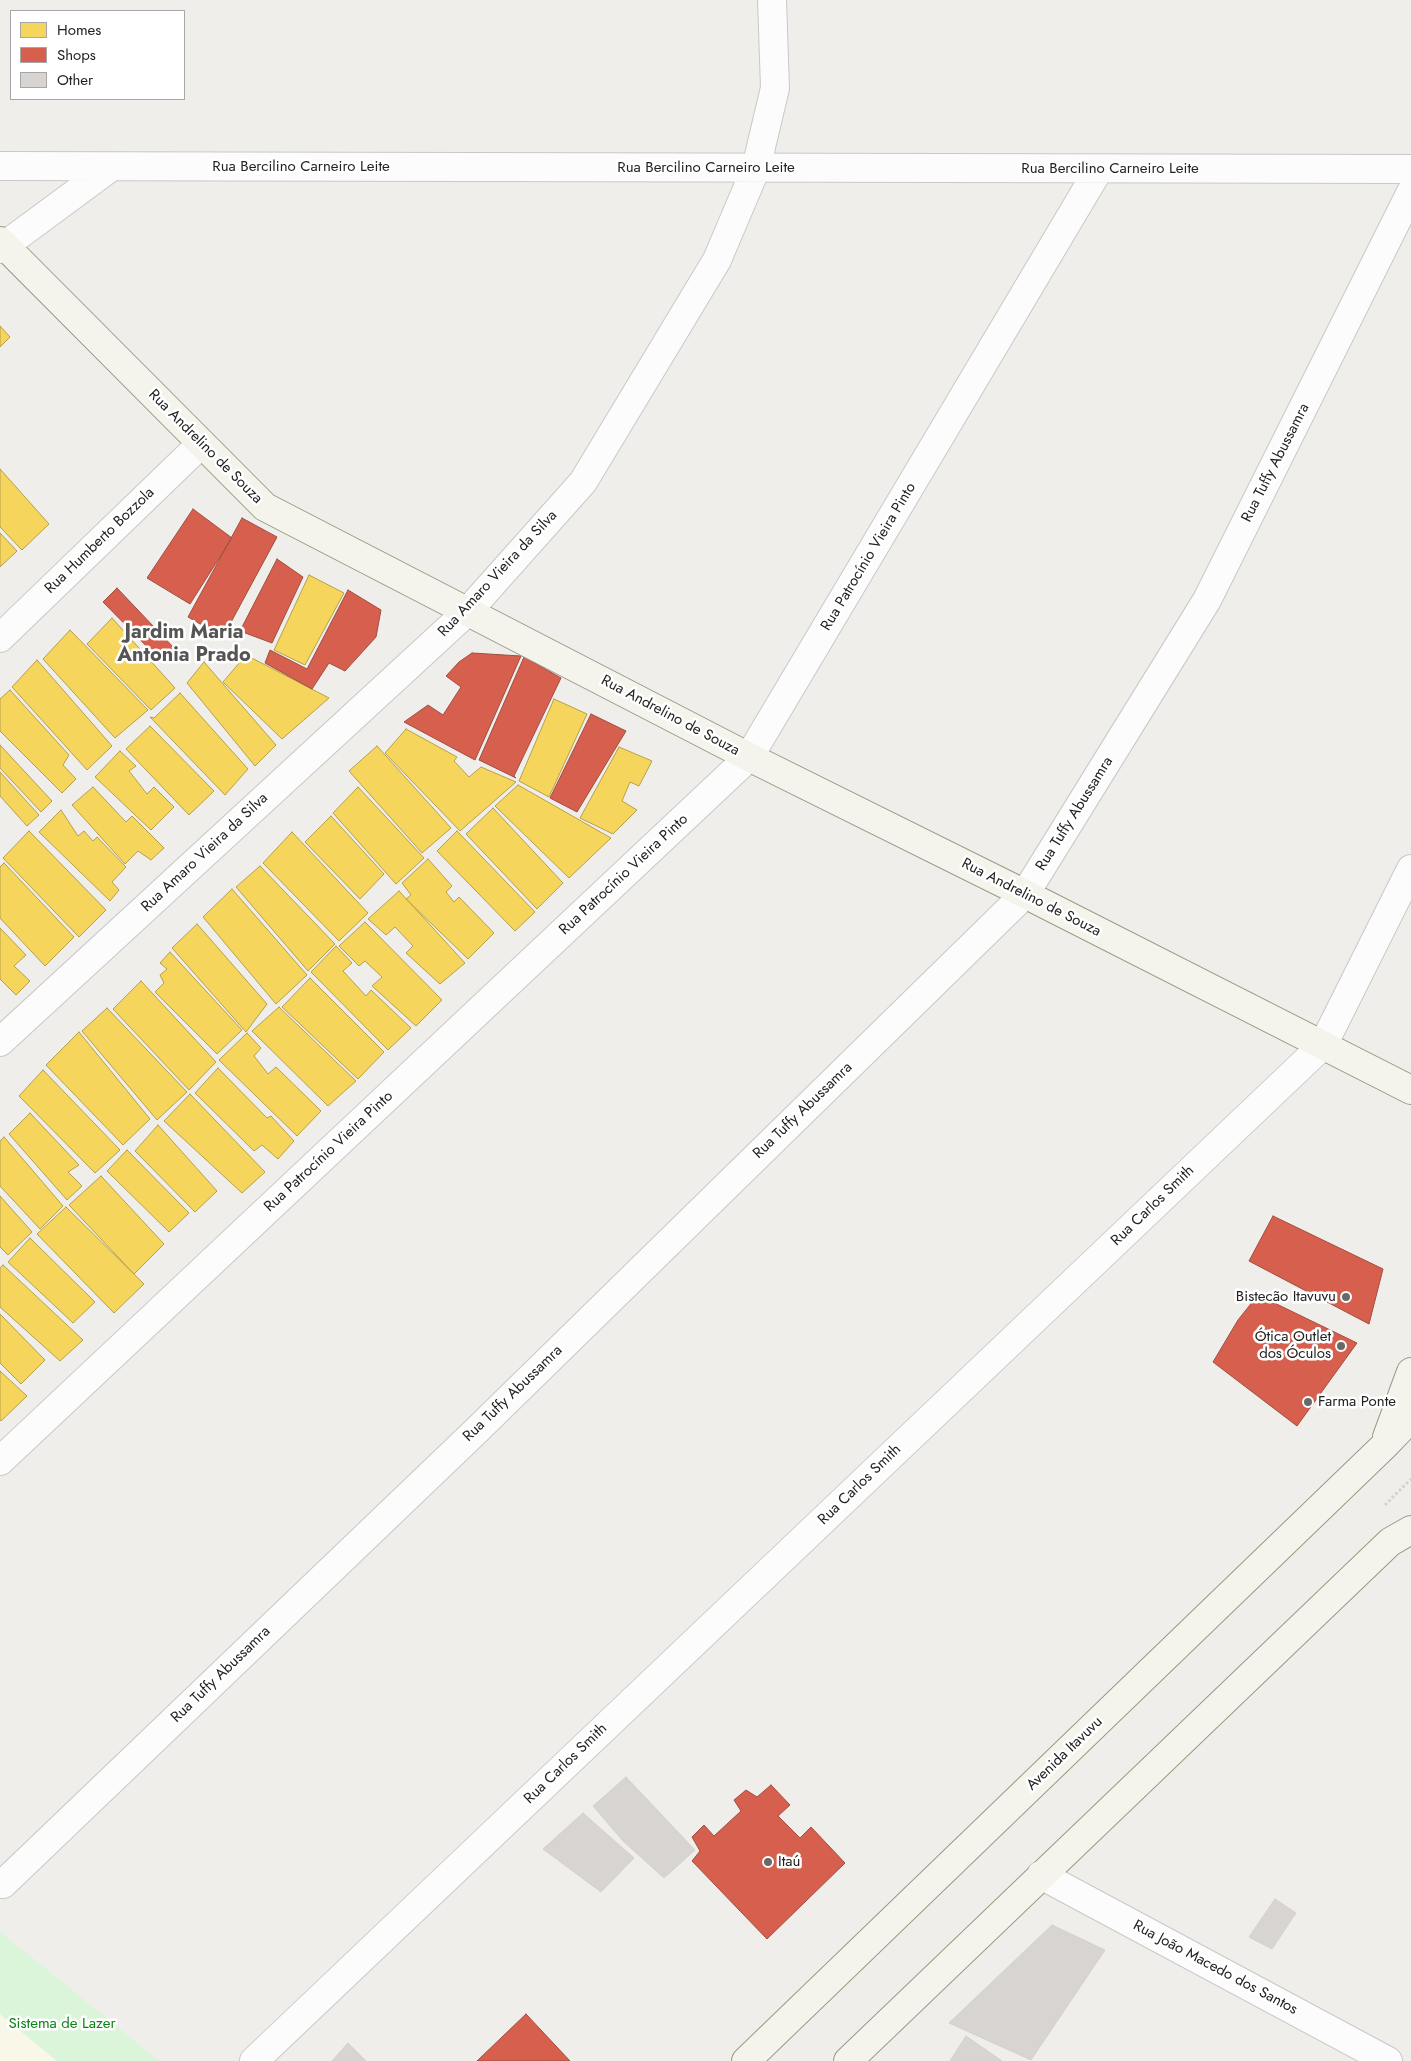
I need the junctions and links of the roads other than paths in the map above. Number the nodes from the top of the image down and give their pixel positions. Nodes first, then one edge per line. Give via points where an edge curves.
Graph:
1 (772, 0) edge
2 (0, 166) edge
3 (111, 167) junction
4 (756, 168) junction
5 (1099, 169) junction
6 (1411, 169) edge
7 (1411, 192) edge
8 (1, 245) edge
9 (201, 444) junction
10 (468, 611) junction
11 (0, 638) edge
12 (749, 757) junction
13 (1411, 869) edge
14 (1024, 894) junction
15 (0, 1042) edge
16 (1323, 1045) junction
17 (1411, 1090) edge
18 (1411, 1372) edge
19 (1411, 1418) edge
20 (1383, 1447) junction
21 (0, 1461) edge
22 (1411, 1530) edge
23 (1041, 1875) junction
24 (3, 1884) dead end
25 (254, 2061) edge
26 (746, 2061) edge
27 (848, 2061) edge
28 (1388, 2061) edge

1 - 4 street, Rua Amaro Vieira da Silva via 775,88
2 - 3 street, Rua Bercilino Carneiro Leite
3 - 4 street, Rua Bercilino Carneiro Leite
3 - 8 street
4 - 5 street, Rua Bercilino Carneiro Leite
4 - 10 street, Rua Amaro Vieira da Silva via 717,260 583,482
5 - 6 street, Rua Bercilino Carneiro Leite
5 - 12 street, Rua Patrocínio Vieira Pinto
7 - 14 street, Rua Tuffy Abussamra via 1207,600
8 - 9 street, Rua Andrelino de Souza
9 - 10 street, Rua Andrelino de Souza via 265,507
9 - 11 street, Rua Humberto Bozzola
10 - 12 street, Rua Andrelino de Souza
10 - 15 street, Rua Amaro Vieira da Silva
12 - 14 street, Rua Andrelino de Souza
12 - 21 street, Rua Patrocínio Vieira Pinto
13 - 16 street, Rua Carlos Smith
14 - 16 street, Rua Andrelino de Souza
14 - 24 street, Rua Tuffy Abussamra via 475,1432
16 - 17 street, Rua Andrelino de Souza
16 - 25 street, Rua Carlos Smith
18 - 20 street, Avenida Itavuvu
19 - 20 street, Avenida Itavuvu
20 - 26 street, Avenida Itavuvu
22 - 23 street via 1390,1542
23 - 27 street
23 - 28 street, Rua João Macedo dos Santos

